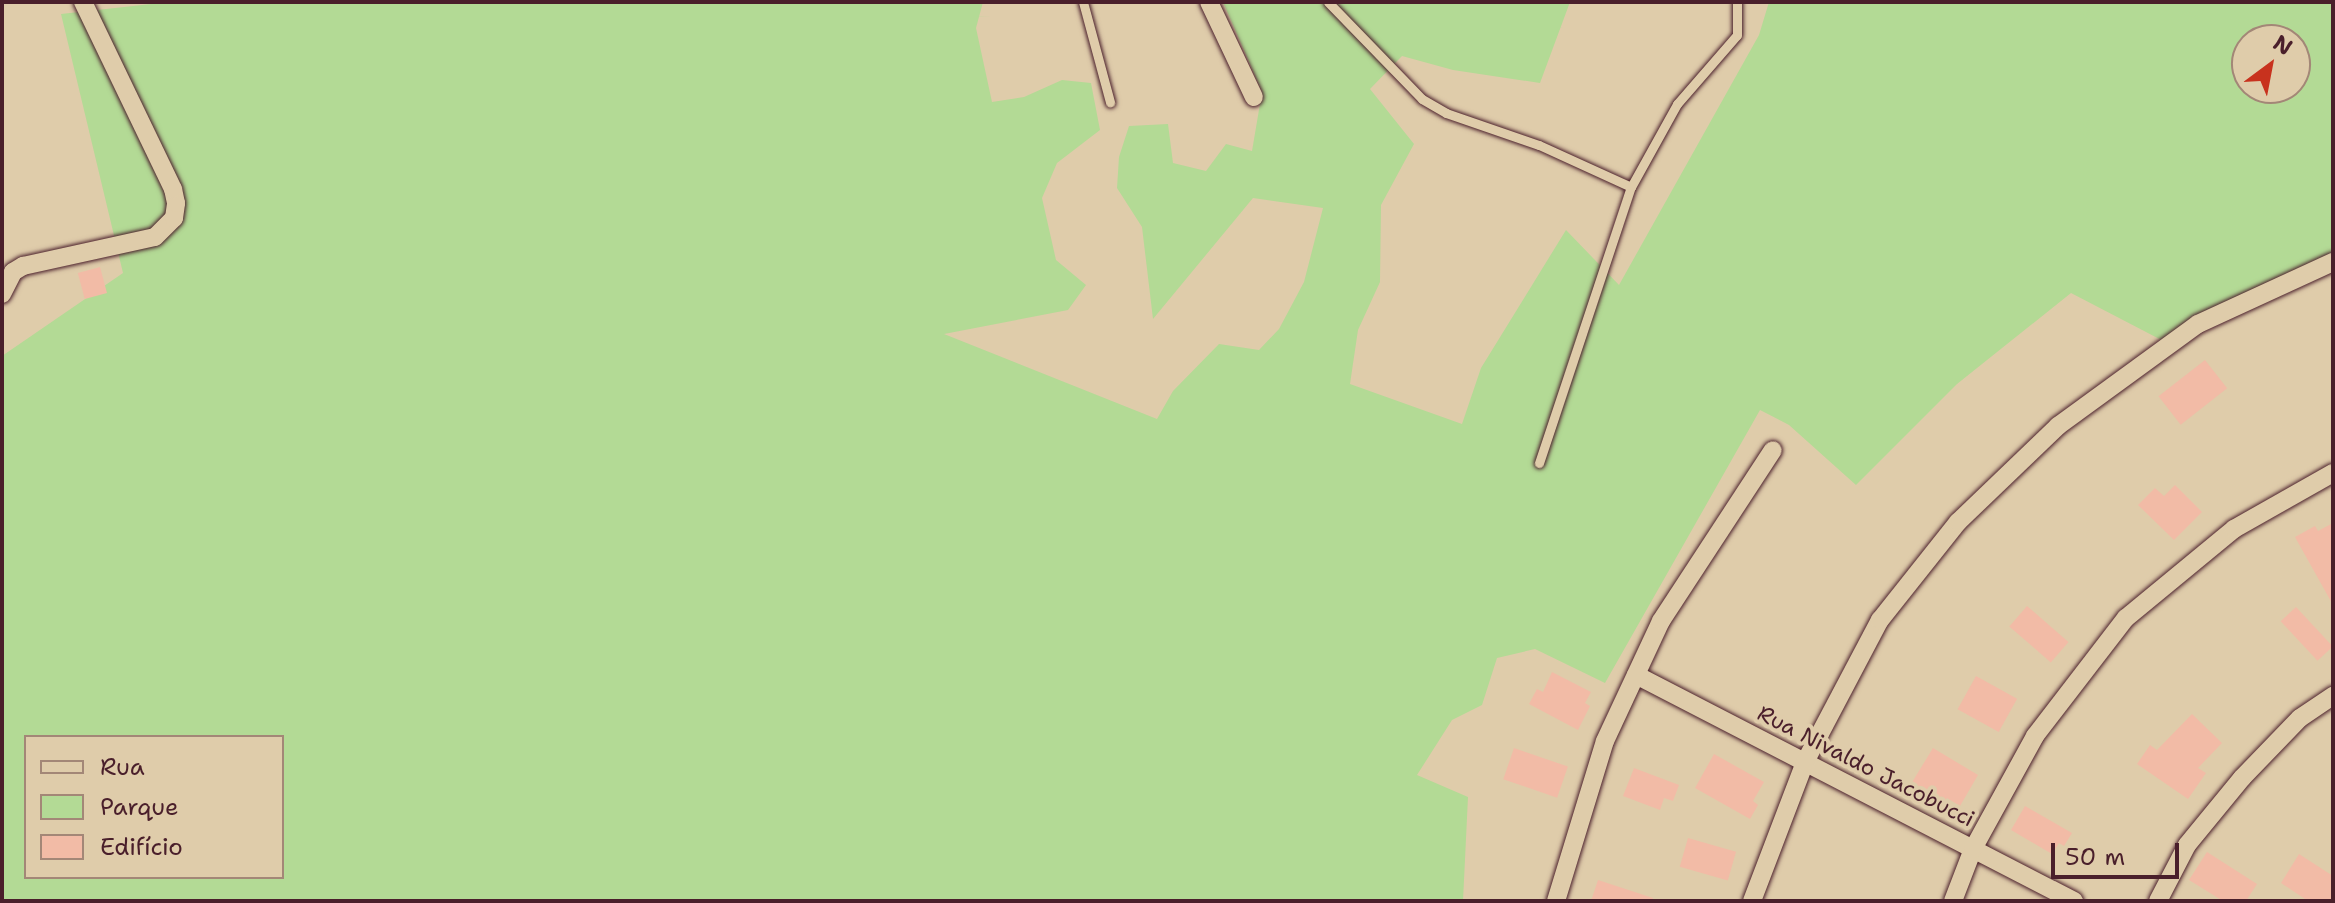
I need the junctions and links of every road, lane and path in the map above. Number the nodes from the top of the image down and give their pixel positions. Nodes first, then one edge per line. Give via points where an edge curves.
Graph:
1 (83, 2) edge
2 (1083, 2) edge
3 (1209, 2) edge
4 (1328, 2) edge
5 (1737, 2) edge
6 (1254, 97) dead end
7 (1110, 102) dead end
8 (1631, 187) junction
9 (2333, 263) edge
10 (2, 294) edge
11 (1773, 450) dead end
12 (1539, 463) dead end
13 (2333, 473) edge
14 (1636, 675) junction
15 (2333, 696) edge
16 (1805, 762) junction
17 (1973, 849) junction
18 (1556, 901) edge
19 (1752, 901) edge
20 (1953, 901) edge
21 (2074, 901) edge
22 (2158, 901) edge

1 - 10 street via 173,189 174,218 155,237 23,266 13,272
2 - 7 lane
3 - 6 street
4 - 8 lane via 1422,99
5 - 8 lane via 1737,35 1677,104
8 - 12 lane
9 - 16 street via 2198,324 2058,426 1958,522 1880,620
11 - 14 street via 1661,621
13 - 17 street via 2234,529 2126,618 2035,736
14 - 16 street, Rua Nivaldo Jacobucci
14 - 18 street via 1605,741
15 - 22 street via 2300,718 2242,778 2187,845
16 - 17 street, Rua Nivaldo Jacobucci
16 - 19 street
17 - 20 street
17 - 21 street, Rua Nivaldo Jacobucci

